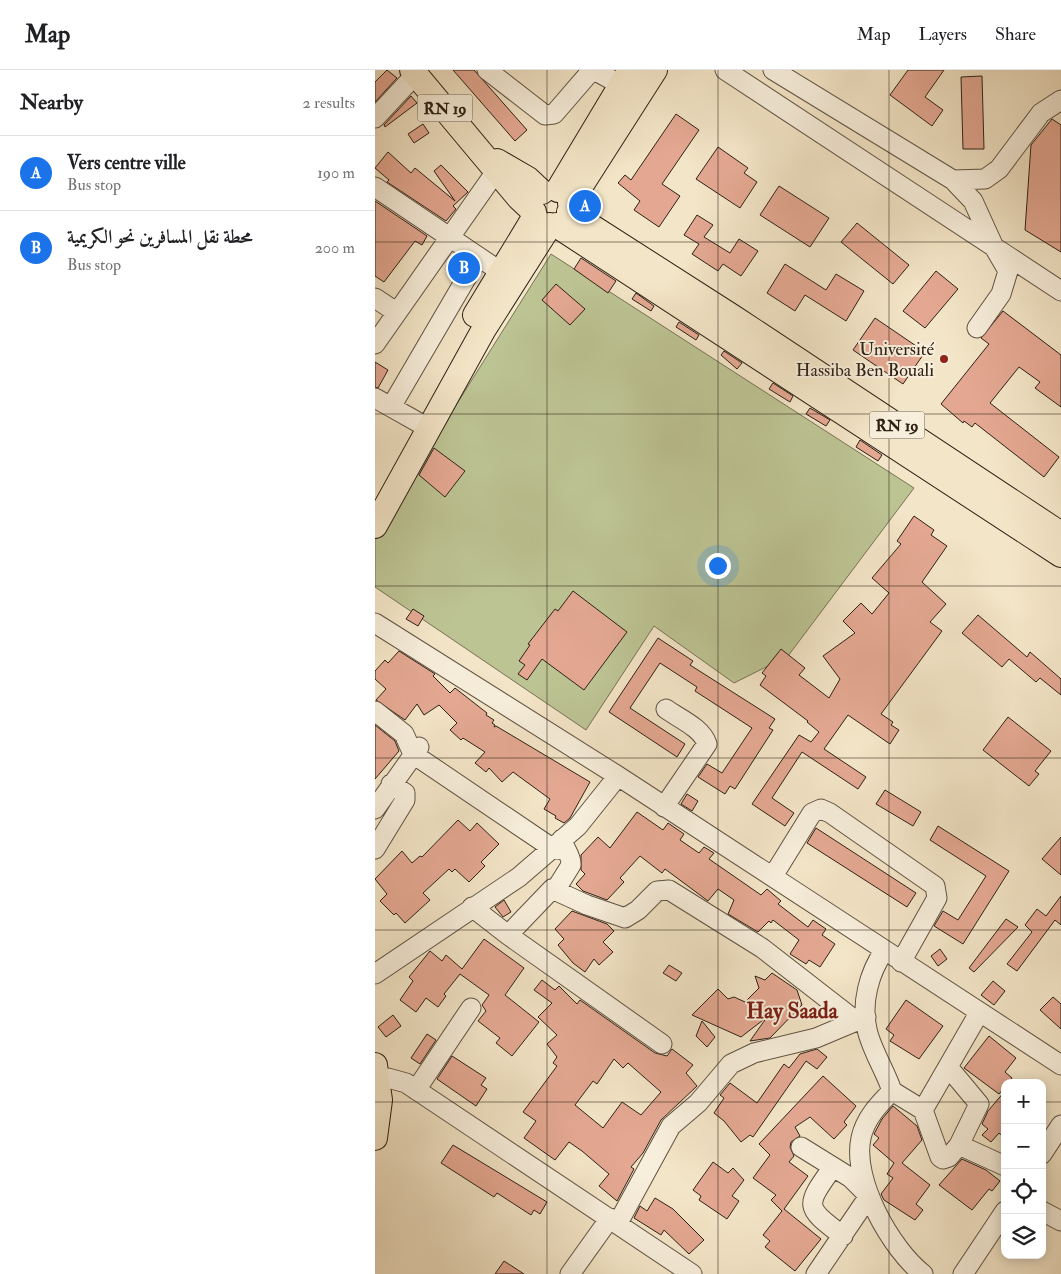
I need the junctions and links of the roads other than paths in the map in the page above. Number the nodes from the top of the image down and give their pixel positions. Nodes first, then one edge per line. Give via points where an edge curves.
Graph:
1 (487, 70) edge
2 (593, 70) edge
3 (655, 70) edge
4 (724, 70) edge
5 (773, 70) edge
6 (414, 72) edge
7 (625, 78) edge
8 (1061, 100) edge
9 (825, 102) junction
10 (375, 118) edge
11 (810, 125) junction
12 (477, 147) junction
13 (497, 170) junction
14 (953, 180) junction
15 (375, 187) edge
16 (552, 209) junction
17 (449, 239) junction
18 (994, 247) junction
19 (478, 258) junction
20 (506, 276) junction
21 (1061, 291) edge
22 (375, 298) edge
23 (396, 312) junction
24 (977, 328) dead end
25 (375, 344) edge
26 (383, 402) edge
27 (423, 425) junction
28 (375, 496) edge
29 (375, 526) edge
30 (1061, 534) edge
31 (1061, 555) edge
32 (375, 623) edge
33 (666, 710) dead end
34 (375, 711) edge
35 (414, 749) junction
36 (618, 776) junction
37 (391, 784) junction
38 (664, 807) junction
39 (375, 809) edge
40 (559, 846) junction
41 (375, 849) edge
42 (773, 876) junction
43 (519, 877) junction
44 (556, 889) junction
45 (472, 907) junction
46 (529, 911) junction
47 (508, 935) junction
48 (884, 951) junction
49 (901, 962) junction
50 (375, 974) edge
51 (471, 1008) dead end
52 (979, 1013) junction
53 (861, 1019) junction
54 (662, 1044) dead end
55 (1061, 1065) edge
56 (949, 1068) junction
57 (377, 1073) edge
58 (416, 1090) junction
59 (892, 1091) junction
60 (923, 1110) junction
61 (1061, 1125) edge
62 (375, 1138) edge
63 (959, 1145) junction
64 (801, 1147) dead end
65 (1046, 1148) edge
66 (1001, 1164) edge
67 (833, 1167) junction
68 (869, 1196) junction
69 (1046, 1213) edge
70 (1003, 1214) edge
71 (614, 1220) junction
72 (1061, 1220) edge
73 (843, 1236) junction
74 (671, 1269) edge
75 (570, 1274) edge
76 (692, 1274) edge
77 (816, 1274) edge
78 (923, 1274) edge
79 (963, 1274) edge

1 - 2 street via 545,115 554,114
2 - 7 street
3 - 16 main road
4 - 11 street
5 - 9 street
6 - 10 street
6 - 12 main road, RN 19
7 - 16 main road
8 - 14 street via 1041,113 999,169 985,179
9 - 11 street
9 - 14 street
11 - 18 street
12 - 13 main road, RN 19
12 - 16 main road, RN 19 via 528,179
13 - 16 main road, RN 19 via 519,198
13 - 17 street
14 - 18 street via 973,201
15 - 17 street
16 - 20 main road
16 - 30 main road, RN 19 via 749,327
16 - 31 main road, RN 19
17 - 19 street
17 - 23 street
18 - 21 street
18 - 24 street via 1008,271 1001,294
19 - 20 street
19 - 26 street
20 - 27 main road
22 - 23 street
23 - 25 street
26 - 27 street
27 - 28 main road
27 - 29 main road
32 - 36 street
33 - 38 street via 696,729 707,744
34 - 35 street via 404,734
35 - 37 street
35 - 40 street
36 - 38 street
36 - 40 street
37 - 39 street
37 - 41 street via 406,796
38 - 42 street
40 - 43 street
40 - 44 street via 569,856 571,865
42 - 48 street
42 - 49 street via 812,813 821,810 830,813 935,886 937,898
43 - 45 street
43 - 46 street
44 - 46 street via 549,890
44 - 53 street via 587,905 625,918 657,891 669,890 762,948
45 - 47 street
45 - 50 street
46 - 47 street
47 - 54 street
48 - 49 street
48 - 53 street via 876,964
49 - 52 street
51 - 58 street
52 - 55 street
52 - 56 street
53 - 59 street
53 - 71 street via 793,1045 754,1053 731,1064 698,1103 671,1126
56 - 60 street
56 - 63 street via 979,1104
57 - 58 street via 398,1079
57 - 62 main road via 379,1118
58 - 71 street
59 - 60 street
59 - 68 street via 866,1122 860,1140 862,1171
60 - 63 street via 943,1160
61 - 65 street
63 - 66 street
64 - 67 street
67 - 68 street via 851,1178
67 - 73 street via 817,1189 813,1209 815,1215
68 - 73 street
68 - 78 street via 900,1251
69 - 72 street
70 - 79 street
71 - 74 street
71 - 75 street
73 - 77 street
74 - 76 street

